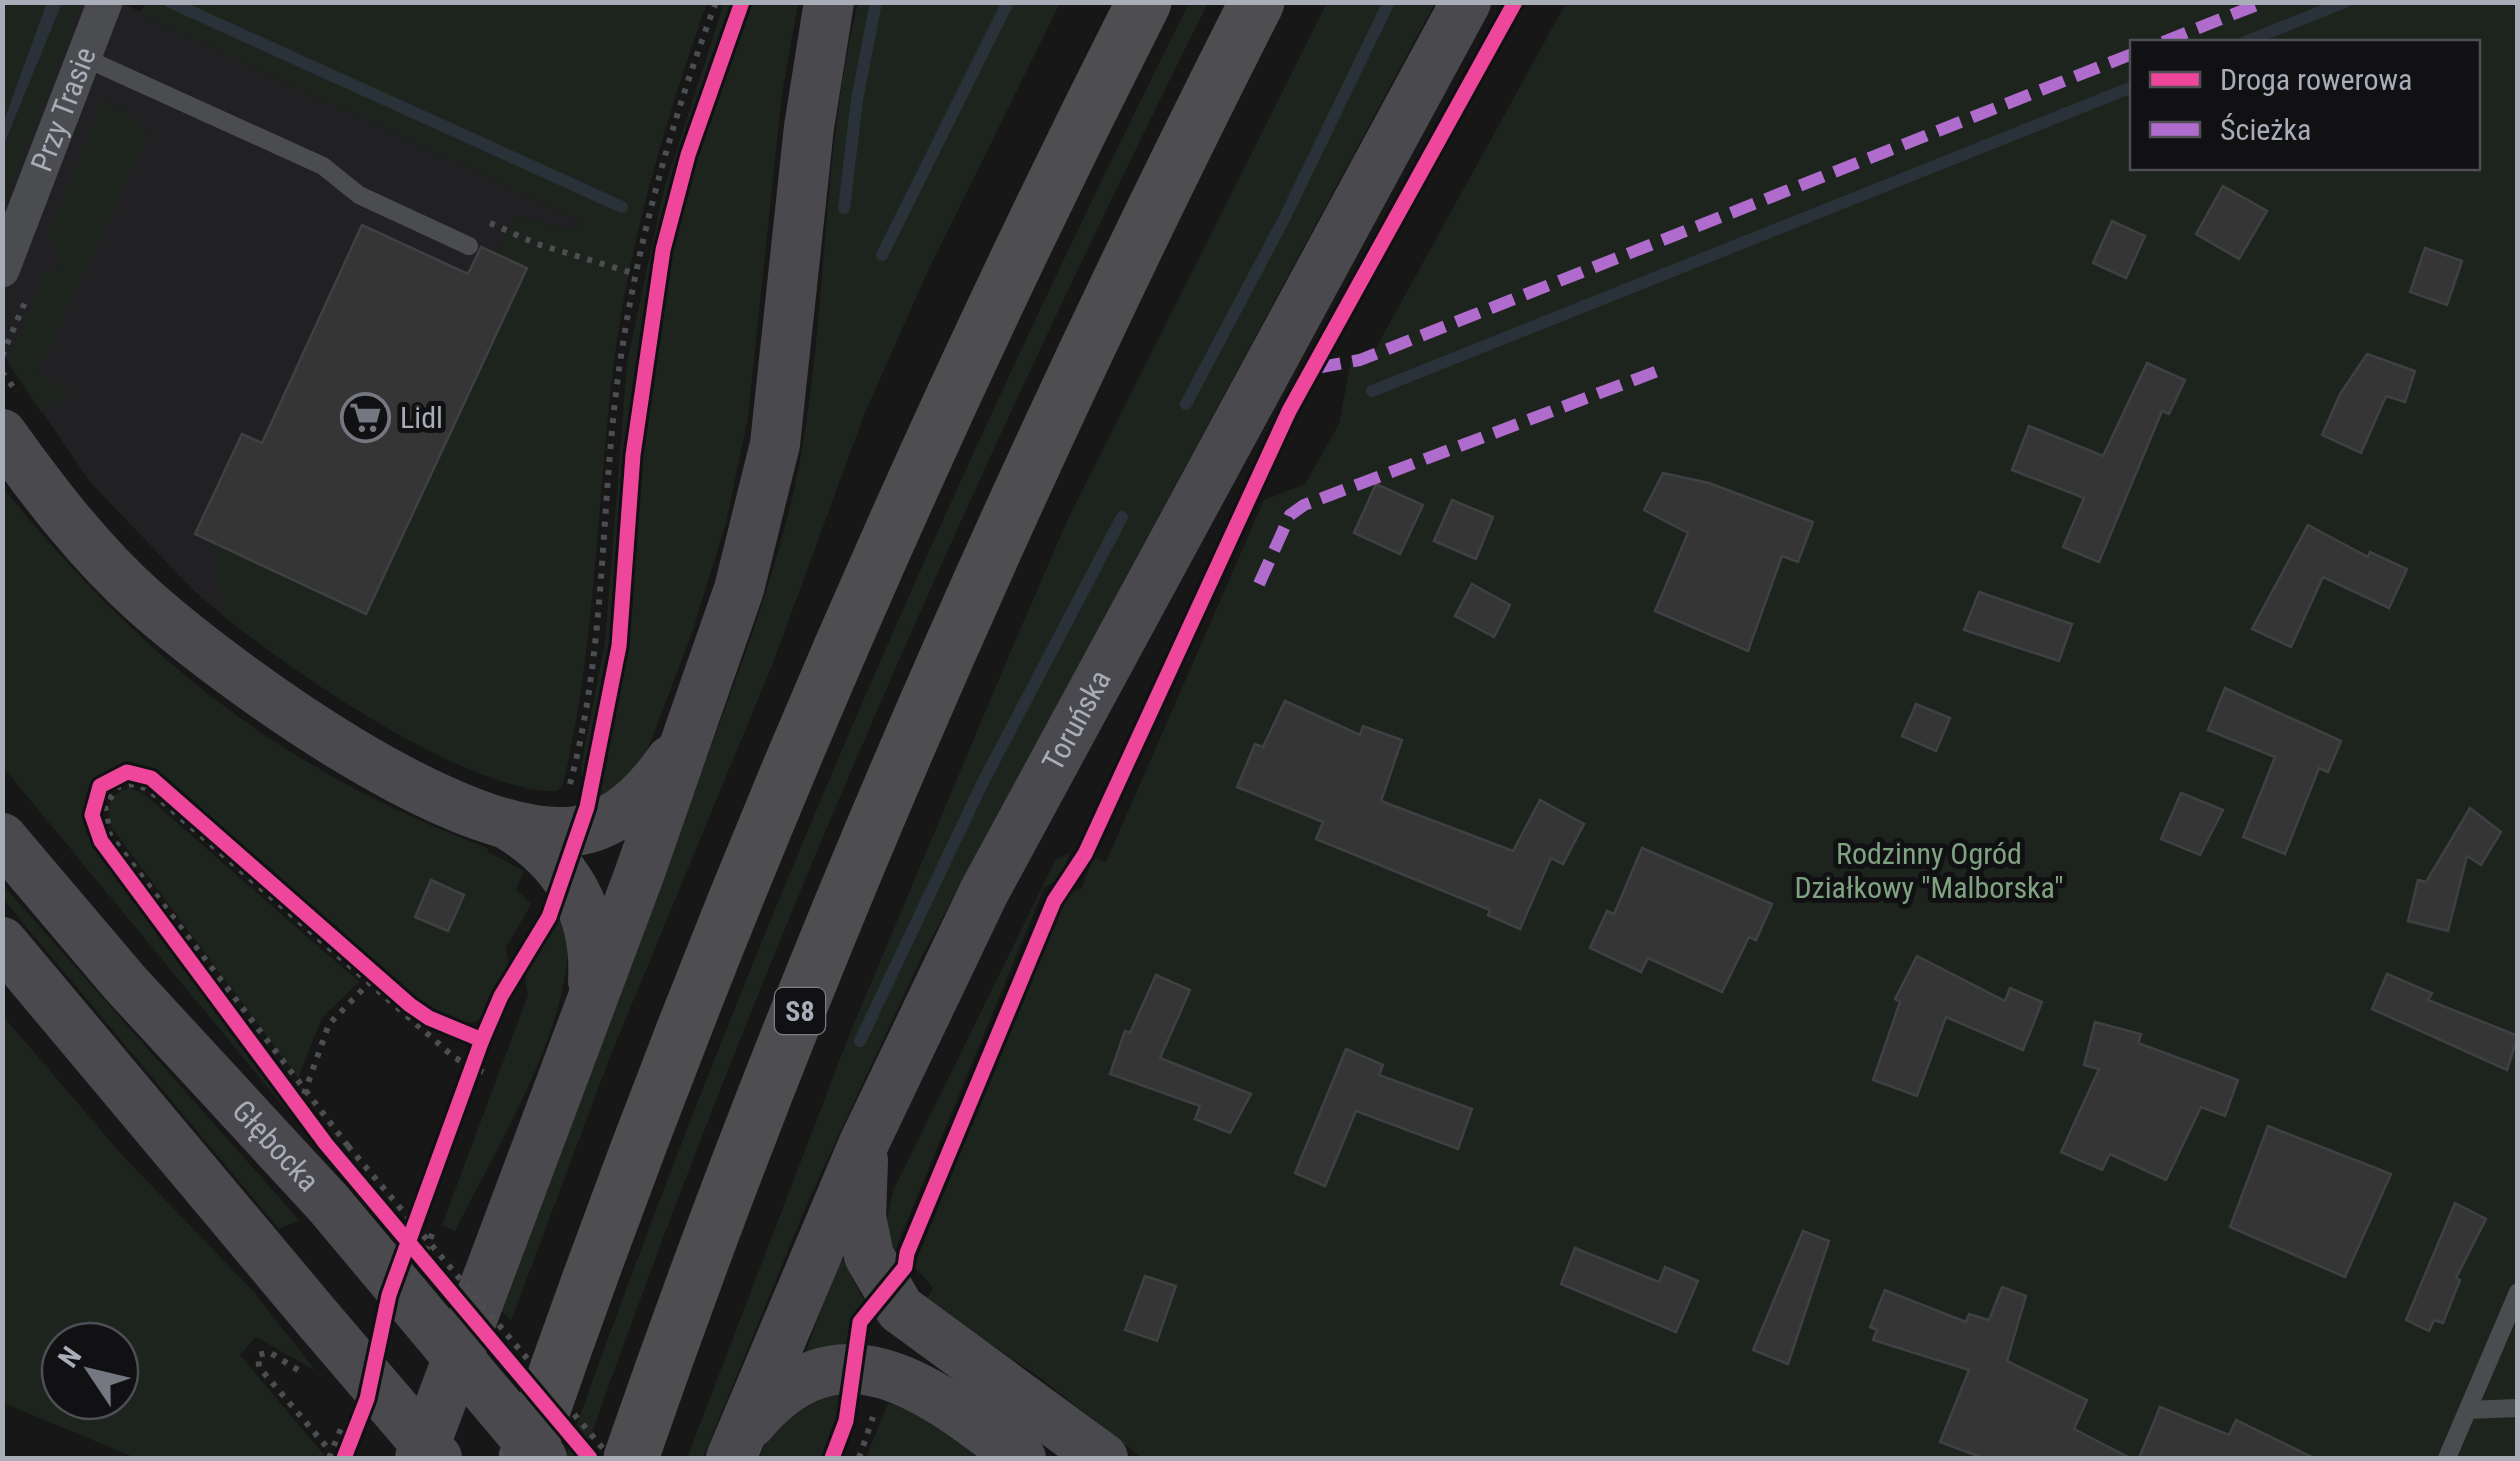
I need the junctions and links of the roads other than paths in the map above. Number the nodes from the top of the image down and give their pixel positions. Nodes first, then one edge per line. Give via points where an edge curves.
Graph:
1 (105, 2) edge
2 (829, 2) edge
3 (1144, 2) edge
4 (1257, 2) edge
5 (1466, 2) edge
6 (85, 58) junction
7 (468, 246) dead end
8 (2, 270) edge
9 (2, 434) edge
10 (695, 716) junction
11 (508, 825) junction
12 (2, 838) edge
13 (2, 942) edge
14 (586, 1016) junction
15 (864, 1142) junction
16 (2518, 1292) edge
17 (2518, 1408) edge
18 (2468, 1410) junction
19 (736, 1447) edge
20 (420, 1458) edge
21 (437, 1458) edge
22 (526, 1458) edge
23 (542, 1458) edge
24 (631, 1458) edge
25 (1021, 1458) edge
26 (1103, 1458) edge
27 (2446, 1458) edge

1 - 6 street, Przy Trasie
2 - 10 street via 808,127 775,444 739,588
3 - 22 highway via 816,705 612,1210
4 - 24 highway, S8 via 1166,182 893,780 702,1252
5 - 15 street, Toruńska via 984,892
6 - 7 lane via 305,158 359,195
6 - 8 street, Przy Trasie
9 - 11 street via 96,553 144,602 244,682 347,748
10 - 11 street via 656,780 616,816 559,832
10 - 14 street
11 - 14 street via 555,863 584,908 593,943
12 - 23 street, Głębocka, bridge via 125,983 335,1183
13 - 21 street, bridge
14 - 20 street
15 - 19 street, Toruńska
15 - 26 street via 862,1216 870,1256 900,1309
16 - 18 lane
17 - 18 lane
18 - 27 lane
19 - 25 street via 766,1404 792,1383 853,1368 910,1381

